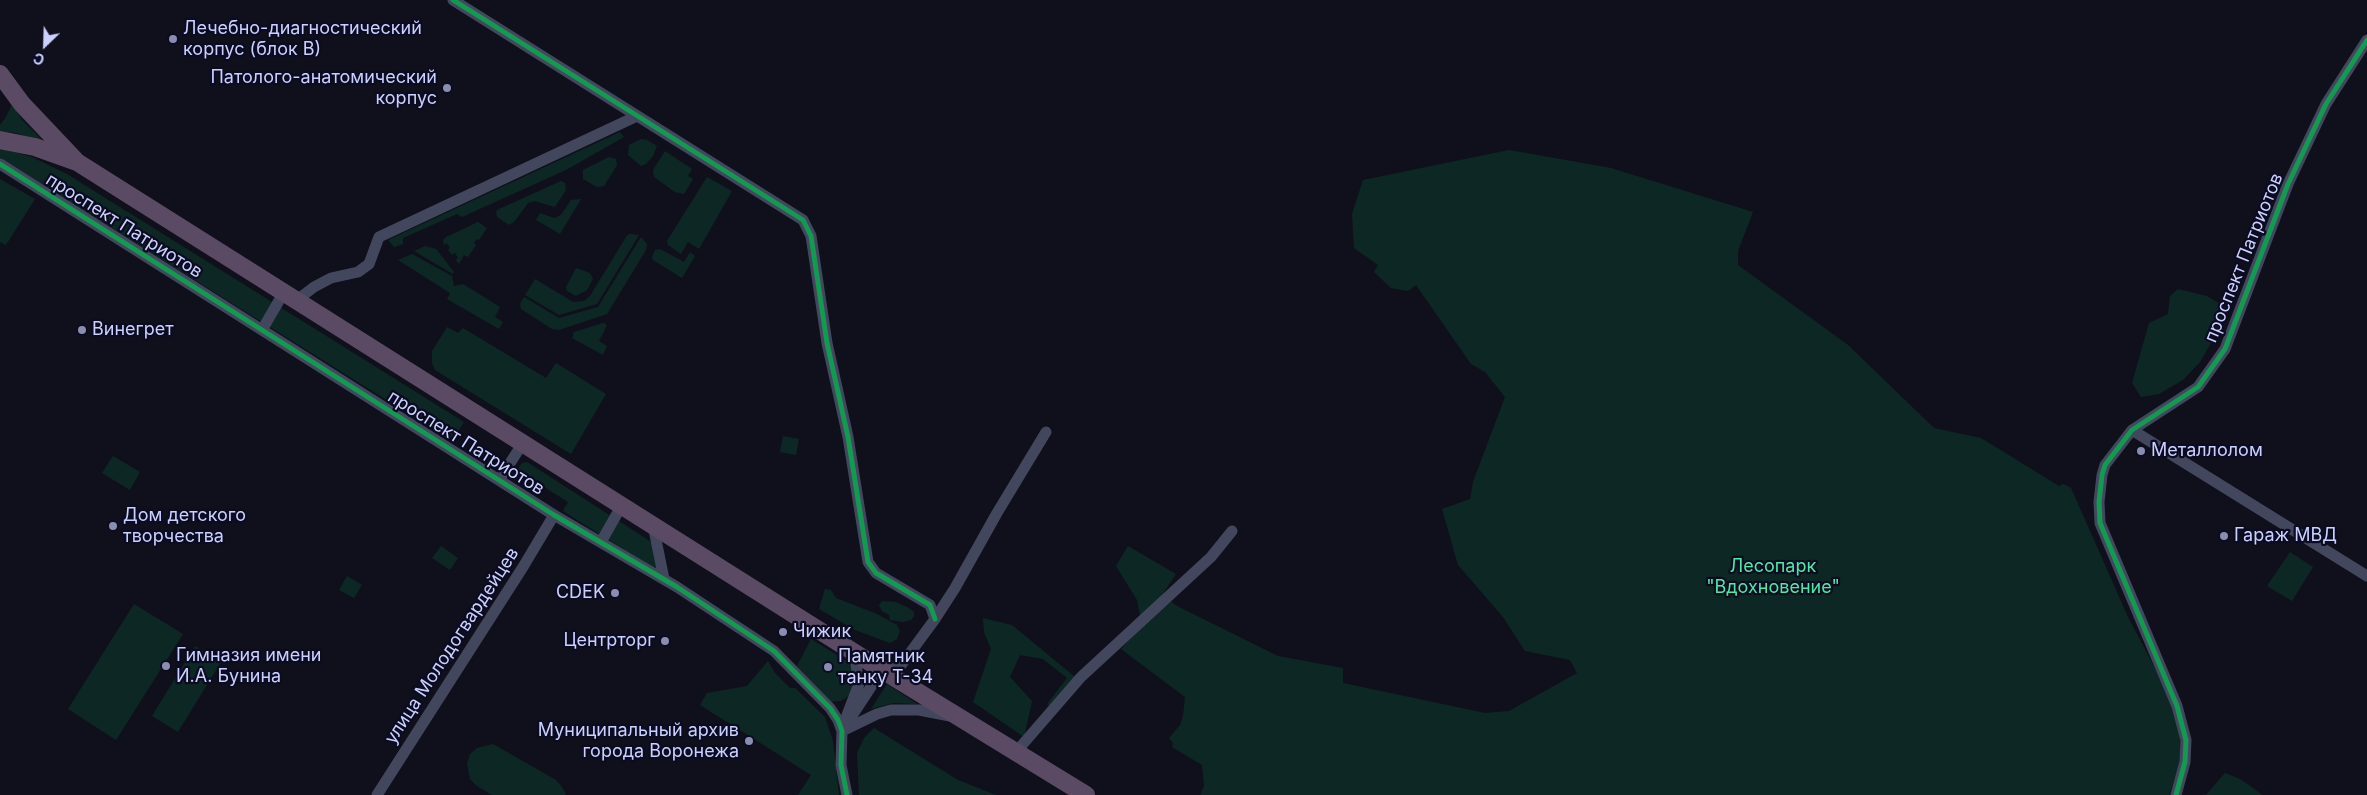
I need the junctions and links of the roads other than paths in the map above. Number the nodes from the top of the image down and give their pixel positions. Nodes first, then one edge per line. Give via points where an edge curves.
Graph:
1 (453, 0) edge
2 (2367, 40) edge
3 (0, 74) edge
4 (637, 116) junction
5 (0, 140) edge
6 (77, 162) junction
7 (0, 164) edge
8 (290, 296) junction
9 (262, 330) junction
10 (2132, 430) junction
11 (1046, 432) dead end
12 (523, 443) junction
13 (499, 480) junction
14 (622, 505) junction
15 (554, 515) junction
16 (653, 525) junction
17 (1232, 531) dead end
18 (601, 542) junction
19 (2367, 576) edge
20 (664, 579) junction
21 (935, 619) junction
22 (854, 652) junction
23 (882, 670) junction
24 (960, 718) junction
25 (842, 731) junction
26 (1016, 752) junction
27 (377, 795) edge
28 (848, 795) edge
29 (1086, 795) edge
30 (2176, 795) edge

1 - 4 street
2 - 10 street, проспект Патриотов via 2326,104 2288,184 2225,349 2198,387
3 - 6 highway, проспект Патриотов via 22,104
4 - 8 street via 379,238 369,264 358,272 331,278
4 - 21 street via 803,220 812,236 827,343 848,437 868,562 876,573 930,605
5 - 6 highway, проспект Патриотов via 35,147
6 - 8 highway, проспект Патриотов
7 - 9 street, проспект Патриотов
8 - 9 street
8 - 12 highway, проспект Патриотов
9 - 13 street, проспект Патриотов
10 - 19 street
10 - 30 street, проспект Патриотов via 2105,465 2099,502 2100,523 2177,706 2186,740 2185,762
11 - 21 street
12 - 13 street
12 - 14 highway, проспект Патриотов
13 - 15 street, проспект Патриотов
14 - 16 highway, проспект Патриотов
14 - 18 street
15 - 18 street, проспект Патриотов
15 - 27 street, улица Молодогвардейцев
16 - 20 street
16 - 22 highway, проспект Патриотов
17 - 26 street via 1211,557 1081,677
18 - 20 street, проспект Патриотов
20 - 25 street, проспект Патриотов via 774,651 830,708
21 - 23 street via 899,668
22 - 23 highway, проспект Патриотов
22 - 25 street via 859,684
23 - 24 highway, проспект Патриотов
23 - 25 street
24 - 25 street via 891,710
24 - 26 highway, проспект Патриотов
25 - 28 street, проспект Патриотов via 841,765
26 - 29 highway, проспект Патриотов

